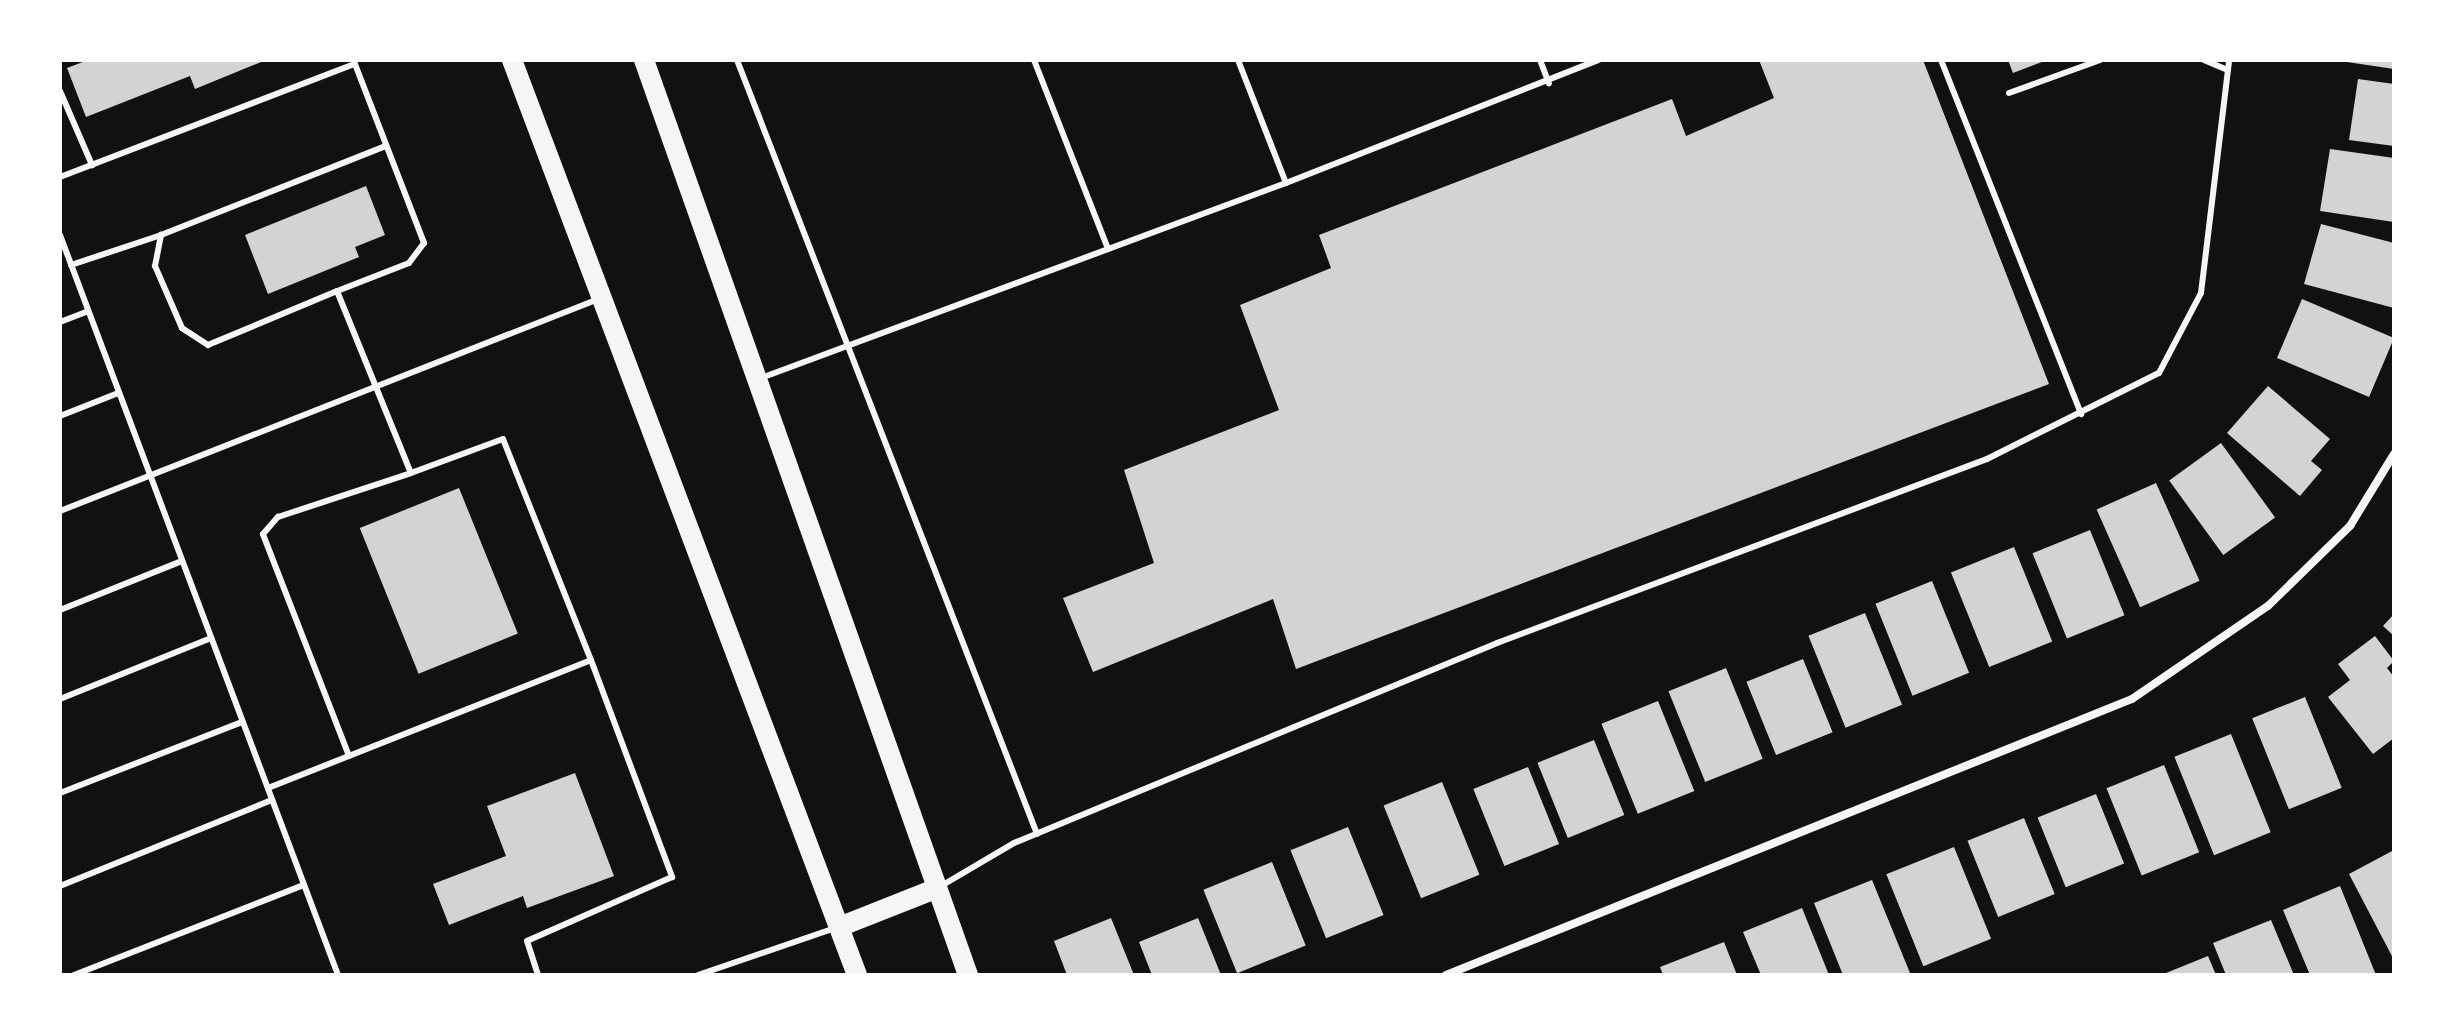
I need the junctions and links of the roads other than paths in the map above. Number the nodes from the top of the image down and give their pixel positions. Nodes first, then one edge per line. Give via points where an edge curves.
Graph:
1 (512, 60) edge
2 (644, 60) edge
3 (737, 60) edge
4 (1034, 60) edge
5 (1238, 60) edge
6 (1540, 60) edge
7 (1599, 60) edge
8 (1941, 60) edge
9 (2100, 60) edge
10 (2204, 60) edge
11 (2229, 60) edge
12 (355, 62) edge
13 (2227, 70) junction
14 (1549, 83) junction
15 (60, 91) edge
16 (2009, 93) dead end
17 (386, 146) junction
18 (92, 165) junction
19 (60, 177) edge
20 (1286, 183) junction
21 (60, 235) edge
22 (161, 235) junction
23 (1108, 249) junction
24 (71, 265) junction
25 (337, 291) junction
26 (600, 298) junction
27 (88, 311) junction
28 (60, 322) edge
29 (846, 346) junction
30 (754, 380) junction
31 (379, 386) junction
32 (118, 393) junction
33 (2081, 414) junction
34 (60, 416) edge
35 (2394, 454) edge
36 (411, 473) junction
37 (150, 475) junction
38 (60, 511) edge
39 (182, 561) junction
40 (60, 610) edge
41 (211, 638) junction
42 (591, 660) junction
43 (60, 699) edge
44 (242, 722) junction
45 (349, 756) junction
46 (268, 788) junction
47 (60, 793) edge
48 (272, 800) junction
49 (1037, 834) junction
50 (304, 885) junction
51 (60, 886) edge
52 (935, 889) junction
53 (839, 927) junction
54 (74, 975) edge
55 (338, 975) edge
56 (538, 975) edge
57 (698, 975) edge
58 (857, 975) edge
59 (968, 975) edge
60 (1446, 975) edge

1 - 26 main road
2 - 30 main road
3 - 29 lane
4 - 23 lane
5 - 20 lane
6 - 14 lane
7 - 14 lane
8 - 33 lane
9 - 16 lane
10 - 13 lane
11 - 13 lane
12 - 17 lane
12 - 18 lane
13 - 33 lane via 2201,293 2159,373
14 - 20 lane
15 - 18 lane
17 - 22 lane
17 - 25 lane via 424,243 409,263
18 - 19 lane
20 - 23 lane
21 - 24 lane
22 - 24 lane
22 - 25 lane via 155,266 182,328 208,345
23 - 29 lane
24 - 27 lane
25 - 31 lane
26 - 31 lane
26 - 53 main road
27 - 28 lane
27 - 32 lane
29 - 30 lane
29 - 49 lane
30 - 52 main road
31 - 36 lane
31 - 37 lane
32 - 34 lane
32 - 37 lane
33 - 49 lane via 1987,459 1497,643
35 - 60 street via 2350,526 2268,606 2132,699
36 - 42 lane via 503,439
36 - 45 lane via 278,517 263,534
37 - 38 lane
37 - 39 lane
39 - 40 lane
39 - 41 lane
41 - 43 lane
41 - 44 lane
42 - 45 lane
42 - 56 lane via 672,877 527,941
44 - 46 lane
44 - 47 lane
45 - 46 lane
46 - 48 lane
48 - 50 lane
48 - 51 lane
49 - 52 lane
50 - 54 lane
50 - 55 lane
52 - 53 main road
52 - 59 main road
53 - 57 lane
53 - 58 main road

